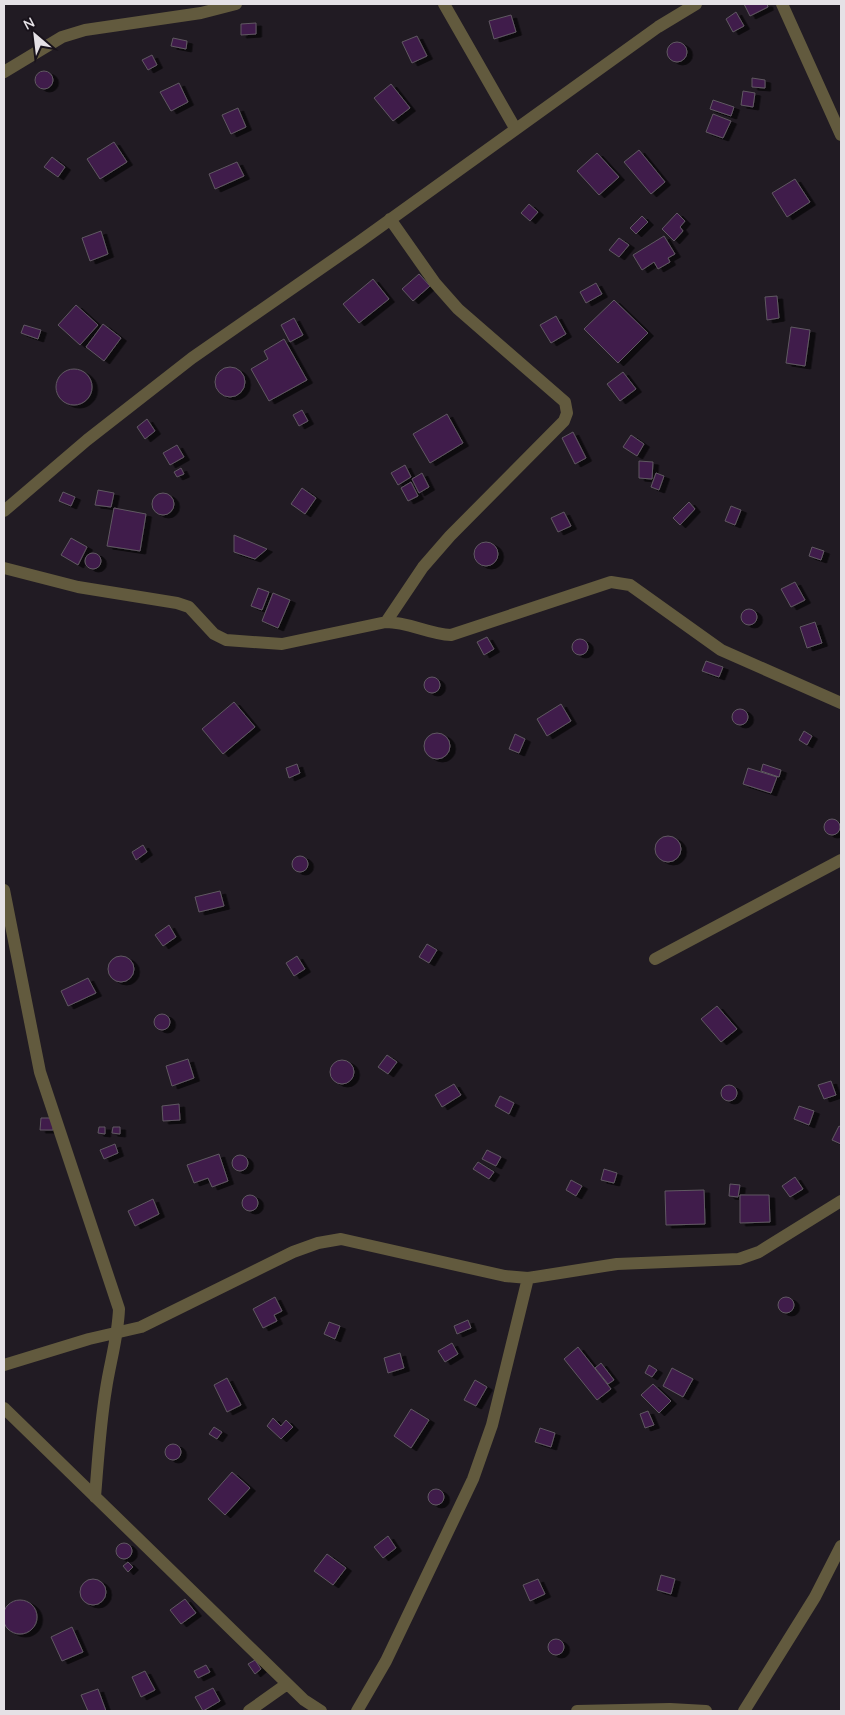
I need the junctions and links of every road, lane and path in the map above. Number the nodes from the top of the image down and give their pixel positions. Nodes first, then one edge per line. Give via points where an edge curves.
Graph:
1 (236, 4) edge
2 (444, 4) edge
3 (696, 4) edge
4 (782, 4) edge
5 (4, 72) edge
6 (515, 128) junction
7 (841, 135) edge
8 (390, 219) junction
9 (4, 511) edge
10 (4, 568) edge
11 (386, 622) junction
12 (841, 703) edge
13 (841, 860) edge
14 (4, 890) edge
15 (655, 959) dead end
16 (841, 1201) edge
17 (528, 1278) junction
18 (118, 1332) junction
19 (4, 1364) edge
20 (4, 1408) edge
21 (95, 1497) junction
22 (841, 1546) edge
23 (287, 1684) junction
24 (302, 1706) edge
25 (249, 1711) edge
26 (321, 1711) edge
27 (357, 1711) edge
28 (576, 1711) edge
29 (706, 1711) edge
30 (744, 1711) edge

1 - 5 street via 202,13 85,30 62,37
2 - 6 street
3 - 6 street via 658,27
4 - 7 street
6 - 8 street
8 - 9 street via 192,358 87,440
8 - 11 street via 458,310 566,402 567,413 564,421 423,567
10 - 11 street via 78,587 177,603 189,607 214,634 226,640 282,644
11 - 12 street via 402,622 437,634 451,635 611,582 621,582 630,585 721,650
13 - 15 street
14 - 18 street via 40,1072 114,1288 119,1309
16 - 17 street via 759,1252 739,1259 617,1264
17 - 18 street via 505,1276 341,1239 293,1252 162,1318
17 - 27 street via 492,1425 473,1479 386,1662
18 - 19 street
18 - 21 street via 103,1406
20 - 21 street
21 - 23 street
22 - 30 street via 815,1597
23 - 24 street
23 - 25 street
24 - 26 street
28 - 29 street

